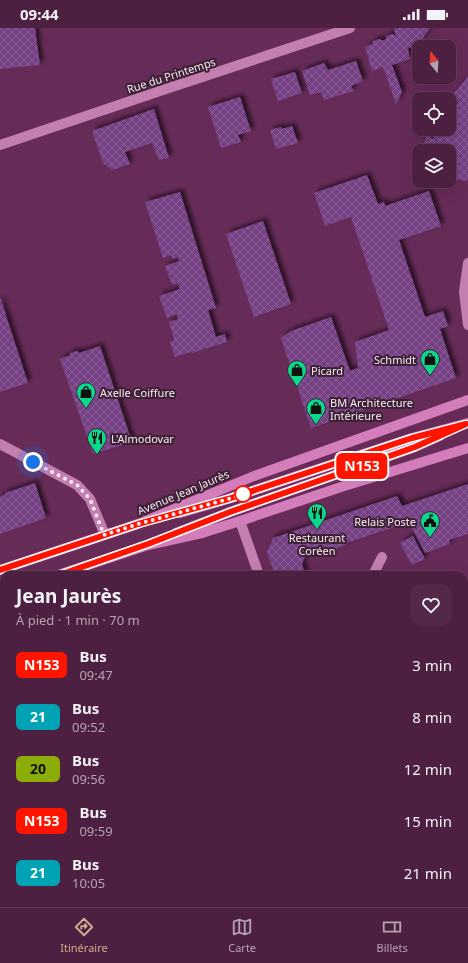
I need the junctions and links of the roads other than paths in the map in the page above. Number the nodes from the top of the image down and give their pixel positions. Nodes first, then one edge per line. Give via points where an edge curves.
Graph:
1 (350, 28) edge
2 (0, 145) edge
3 (468, 263) edge
4 (468, 325) edge
5 (468, 400) edge
6 (467, 423) edge
7 (0, 444) edge
8 (468, 448) edge
9 (240, 521) junction
10 (138, 524) junction
11 (104, 535) junction
12 (148, 544) junction
13 (382, 557) dead end
14 (0, 570) edge
15 (70, 571) edge
16 (258, 571) edge
17 (375, 571) edge
18 (468, 808) edge
19 (468, 811) edge

1 - 2 street, Rue du Printemps
3 - 4 street via 464,292
5 - 10 main road, Avenue Jean Jaurès via 254,476
6 - 10 main road via 412,438 228,499
6 - 12 main road via 415,447 230,512
7 - 11 street via 77,485 90,499
8 - 9 main road
9 - 12 main road via 202,533
9 - 16 street
10 - 11 main road, Avenue Jean Jaurès
11 - 14 main road, Avenue Jean Jaurès
12 - 15 main road
13 - 17 street
18 - 19 street

